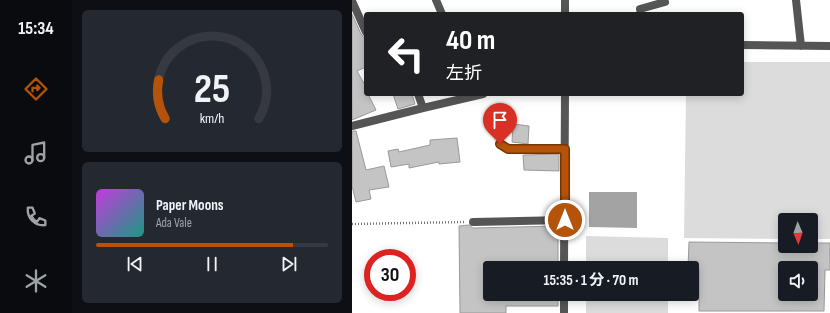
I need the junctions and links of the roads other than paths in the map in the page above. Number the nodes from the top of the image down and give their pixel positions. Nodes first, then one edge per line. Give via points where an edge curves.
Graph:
1 (436, 0) edge
2 (566, 0) edge
3 (796, 0) edge
4 (352, 1) edge
5 (665, 2) dead end
6 (441, 12) edge
7 (565, 12) edge
8 (641, 12) edge
9 (364, 28) edge
10 (744, 45) edge
11 (801, 46) junction
12 (830, 46) edge
13 (419, 96) edge
14 (474, 96) edge
15 (565, 96) edge
16 (423, 108) junction
17 (352, 126) edge
18 (500, 144) dead end
19 (565, 149) junction
20 (565, 220) junction
21 (473, 222) road end
22 (564, 261) edge
23 (564, 301) edge
24 (564, 313) edge

1 - 6 street
2 - 7 street
3 - 11 street
4 - 9 street
5 - 8 street via 640,9
10 - 11 street
11 - 12 street
13 - 16 street
14 - 16 street
15 - 19 street
16 - 17 street
18 - 19 street via 508,149
19 - 20 street
20 - 21 street
20 - 22 street
23 - 24 street

